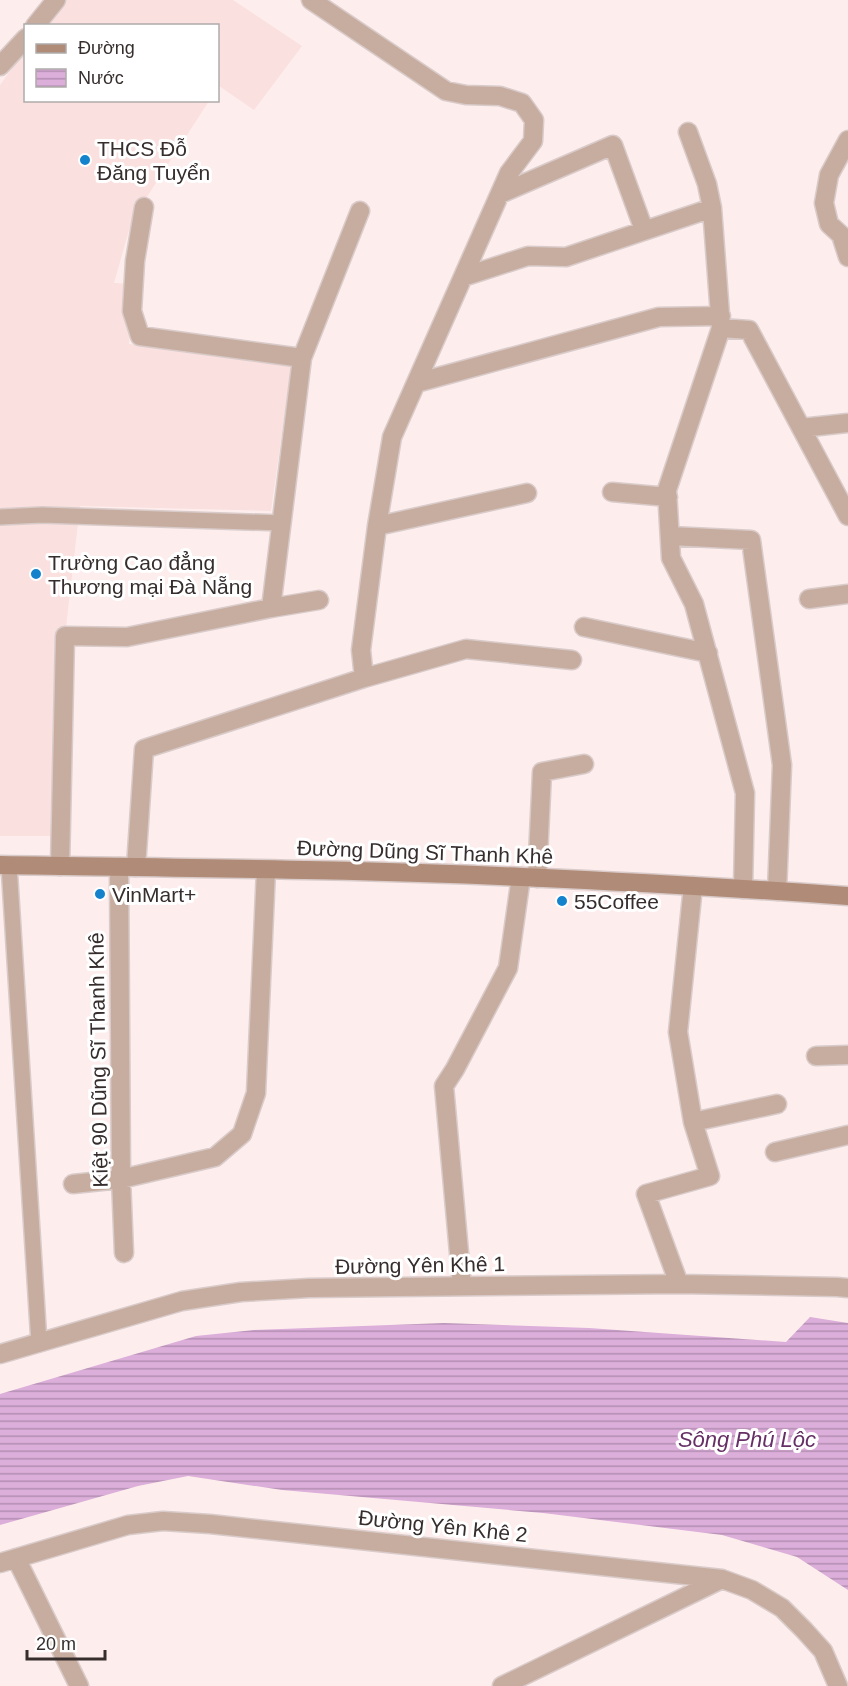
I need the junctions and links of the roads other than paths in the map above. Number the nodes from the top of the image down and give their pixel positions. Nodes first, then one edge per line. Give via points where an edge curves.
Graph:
1 (56, 0) edge
2 (311, 0) edge
3 (37, 24) edge
4 (24, 40) edge
5 (0, 66) edge
6 (688, 132) dead end
7 (848, 140) edge
8 (500, 194) junction
9 (144, 207) dead end
10 (712, 208) junction
11 (360, 211) dead end
12 (644, 230) junction
13 (848, 257) edge
14 (463, 277) junction
15 (721, 322) junction
16 (302, 358) junction
17 (416, 383) junction
18 (848, 423) edge
19 (801, 428) junction
20 (612, 492) dead end
21 (528, 493) dead end
22 (668, 496) junction
23 (848, 516) edge
24 (0, 517) edge
25 (282, 523) junction
26 (377, 526) junction
27 (670, 536) junction
28 (848, 594) edge
29 (809, 599) dead end
30 (319, 600) dead end
31 (271, 608) junction
32 (584, 627) dead end
33 (708, 652) junction
34 (572, 660) dead end
35 (364, 678) junction
36 (584, 764) dead end
37 (4, 865) edge
38 (60, 866) junction
39 (127, 867) junction
40 (266, 870) junction
41 (529, 877) junction
42 (693, 886) junction
43 (743, 889) junction
44 (777, 891) junction
45 (848, 896) edge
46 (848, 1055) edge
47 (816, 1056) dead end
48 (777, 1104) dead end
49 (693, 1122) junction
50 (848, 1135) edge
51 (775, 1152) dead end
52 (121, 1179) junction
53 (73, 1184) dead end
54 (124, 1253) dead end
55 (679, 1284) junction
56 (462, 1287) junction
57 (848, 1288) edge
58 (39, 1343) junction
59 (0, 1354) edge
60 (8, 1560) edge
61 (722, 1579) junction
62 (79, 1686) edge
63 (502, 1686) edge
64 (838, 1686) edge

1 - 3 street
2 - 8 street via 446,91 500,96 522,103 534,120 533,141 509,173
4 - 5 street
6 - 10 street
7 - 13 street via 829,175 824,203 829,224 841,235
8 - 12 street via 613,145
8 - 14 street
9 - 16 street via 132,310 140,336
10 - 12 street
10 - 15 street
11 - 16 street
12 - 14 street via 566,257 528,256
14 - 17 street
15 - 17 street via 659,317
15 - 19 street via 748,330
15 - 22 street
16 - 25 street
17 - 26 street via 392,437
18 - 19 street
19 - 23 street
20 - 22 street
21 - 26 street
22 - 27 street
24 - 25 lane
25 - 31 street
26 - 35 street via 361,650
27 - 33 street via 671,558 694,604
27 - 44 street via 751,540 782,765
28 - 29 street
30 - 31 street
31 - 38 street via 127,637 65,636
32 - 33 street
33 - 43 street via 745,792
34 - 35 street via 466,649
35 - 39 street, Kiệt 90 Dũng Sĩ Thanh Khê via 144,749
36 - 41 street via 542,772
37 - 38 street, Đường Dũng Sĩ Thanh Khê
37 - 58 lane
38 - 39 street, Đường Dũng Sĩ Thanh Khê
39 - 40 street, Đường Dũng Sĩ Thanh Khê
39 - 52 street, Kiệt 90 Dũng Sĩ Thanh Khê
40 - 41 street, Đường Dũng Sĩ Thanh Khê
40 - 52 street via 256,1093 242,1134 215,1157
41 - 42 street, Đường Dũng Sĩ Thanh Khê
41 - 56 street via 508,968 444,1086
42 - 43 street, Đường Dũng Sĩ Thanh Khê
42 - 49 street via 678,1032
43 - 44 street, Đường Dũng Sĩ Thanh Khê
44 - 45 street, Đường Dũng Sĩ Thanh Khê
46 - 47 street
48 - 49 street
49 - 55 street via 710,1176 646,1194
50 - 51 street
52 - 53 street
52 - 54 street, Kiệt 90 Dũng Sĩ Thanh Khê
55 - 56 street, Đường Yên Khê 1
55 - 57 street, Đường Yên Khê 1
56 - 58 street, Đường Yên Khê 1 via 241,1292 182,1302
58 - 59 street, Đường Yên Khê 1
60 - 61 street, Đường Yên Khê 2 via 128,1525 163,1521
60 - 62 street
61 - 63 street
61 - 64 street, Đường Yên Khê 2 via 752,1590 782,1608 823,1651

